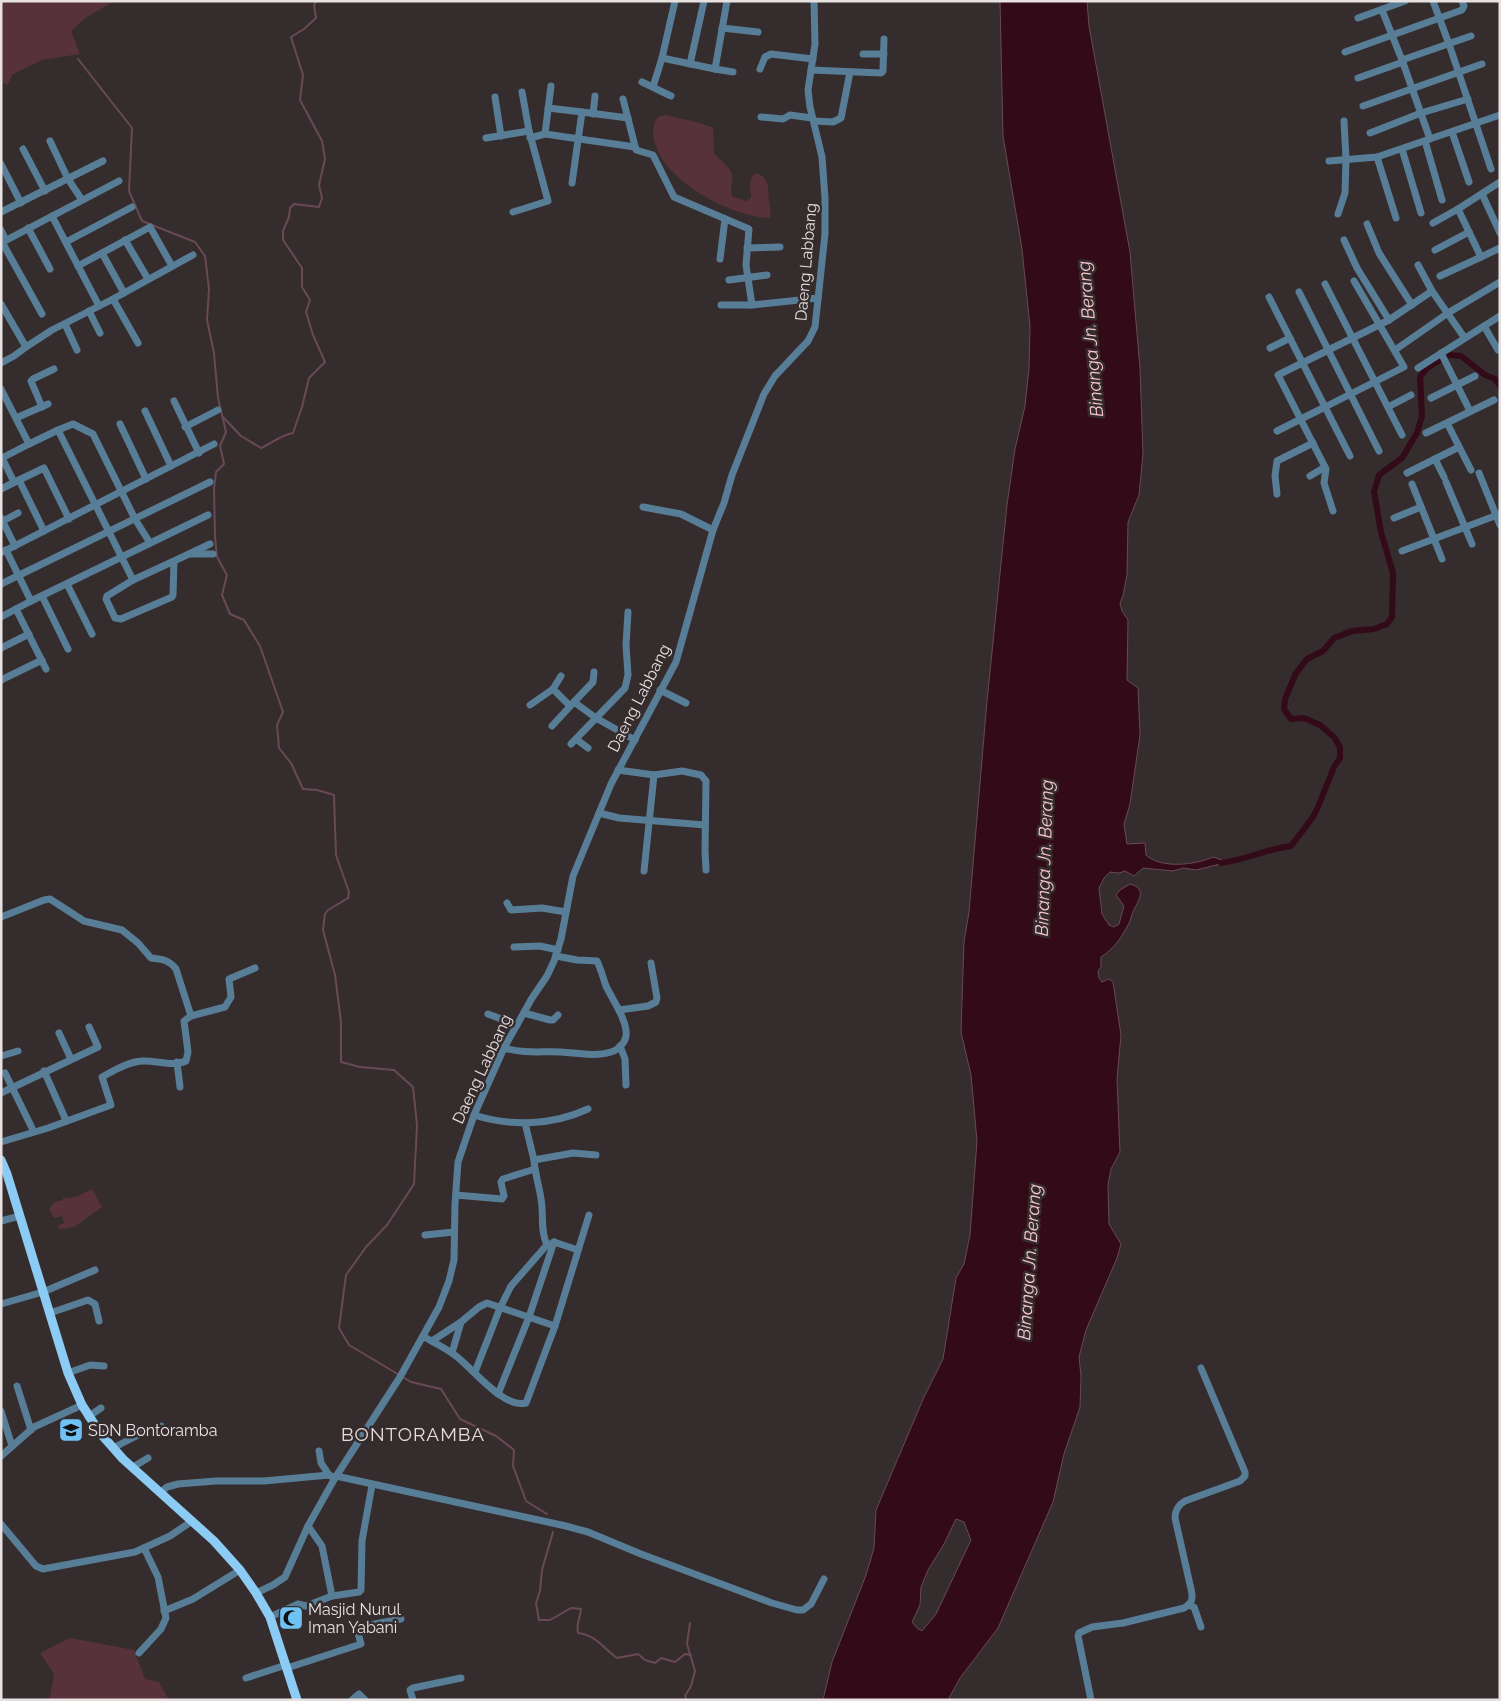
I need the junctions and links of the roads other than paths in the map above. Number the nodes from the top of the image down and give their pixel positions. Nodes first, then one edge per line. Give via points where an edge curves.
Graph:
1 (675, 1) edge
2 (704, 1) edge
3 (727, 1) edge
4 (814, 1) edge
5 (1405, 1) edge
6 (1434, 1) edge
7 (1462, 1) edge
8 (1382, 10) junction
9 (1358, 18) dead end
10 (1440, 18) junction
11 (722, 28) junction
12 (758, 32) dead end
13 (1391, 36) junction
14 (1471, 36) dead end
15 (884, 39) dead end
16 (1449, 44) junction
17 (1344, 52) dead end
18 (863, 54) dead end
19 (884, 54) junction
20 (662, 58) junction
21 (813, 59) junction
22 (1402, 61) junction
23 (690, 64) junction
24 (1482, 64) dead end
25 (715, 69) junction
26 (760, 70) dead end
27 (811, 70) junction
28 (733, 72) dead end
29 (850, 72) junction
30 (1458, 72) junction
31 (1358, 78) dead end
32 (642, 82) dead end
33 (551, 86) dead end
34 (653, 87) junction
35 (1412, 88) junction
36 (522, 92) dead end
37 (596, 96) dead end
38 (671, 96) dead end
39 (494, 97) dead end
40 (623, 99) dead end
41 (1468, 99) junction
42 (1363, 106) dead end
43 (548, 108) junction
44 (582, 112) junction
45 (1420, 113) junction
46 (593, 114) junction
47 (1500, 115) edge
48 (762, 117) dead end
49 (628, 118) junction
50 (813, 120) junction
51 (1344, 121) dead end
52 (1476, 123) junction
53 (1452, 132) junction
54 (1370, 133) dead end
55 (545, 134) junction
56 (530, 135) junction
57 (501, 136) junction
58 (486, 138) dead end
59 (578, 139) junction
60 (1427, 140) junction
61 (50, 141) dead end
62 (635, 146) junction
63 (23, 149) dead end
64 (1402, 149) junction
65 (1377, 157) junction
66 (1346, 159) junction
67 (103, 161) dead end
68 (1329, 161) dead end
69 (1, 164) edge
70 (1491, 169) dead end
71 (68, 179) junction
72 (119, 181) dead end
73 (1469, 182) dead end
74 (1500, 182) edge
75 (572, 183) dead end
76 (45, 191) junction
77 (1482, 194) junction
78 (82, 200) junction
79 (1442, 200) dead end
80 (21, 203) junction
81 (132, 207) dead end
82 (1458, 209) junction
83 (1, 212) edge
84 (512, 212) dead end
85 (1421, 213) dead end
86 (1338, 214) dead end
87 (52, 216) junction
88 (1396, 218) dead end
89 (725, 219) junction
90 (1434, 223) dead end
91 (1366, 224) dead end
92 (28, 228) junction
93 (1, 230) edge
94 (1469, 232) junction
95 (1500, 233) edge
96 (125, 240) junction
97 (1344, 240) dead end
98 (3, 241) edge
99 (66, 242) junction
100 (780, 247) dead end
101 (747, 248) junction
102 (1500, 248) edge
103 (1435, 250) dead end
104 (102, 252) junction
105 (193, 255) dead end
106 (1481, 257) junction
107 (720, 259) dead end
108 (1418, 265) dead end
109 (78, 266) junction
110 (172, 266) junction
111 (50, 269) dead end
112 (767, 274) dead end
113 (1440, 276) dead end
114 (748, 277) junction
115 (148, 279) junction
116 (729, 280) dead end
117 (1354, 281) dead end
118 (1500, 282) edge
119 (1325, 284) dead end
120 (1432, 291) junction
121 (1299, 292) dead end
122 (124, 293) junction
123 (1268, 297) dead end
124 (818, 298) junction
125 (113, 299) junction
126 (752, 304) junction
127 (720, 305) dead end
128 (1412, 305) junction
129 (99, 306) junction
130 (2, 308) edge
131 (89, 311) junction
132 (1448, 313) junction
133 (42, 314) dead end
134 (1500, 316) edge
135 (1384, 322) junction
136 (65, 324) junction
137 (1484, 326) junction
138 (100, 333) dead end
139 (1290, 338) junction
140 (1353, 338) junction
141 (1464, 338) junction
142 (138, 344) dead end
143 (26, 347) junction
144 (1270, 348) dead end
145 (1398, 348) junction
146 (77, 350) dead end
147 (1328, 350) junction
148 (1498, 350) dead end
149 (1443, 356) junction
150 (1, 363) edge
151 (1302, 363) junction
152 (1418, 368) dead end
153 (54, 369) dead end
154 (1475, 376) dead end
155 (1375, 382) junction
156 (1457, 385) junction
157 (1, 389) edge
158 (1351, 394) junction
159 (1411, 395) dead end
160 (1430, 398) dead end
161 (1494, 400) dead end
162 (174, 401) dead end
163 (1325, 407) junction
164 (1388, 407) junction
165 (218, 410) dead end
166 (145, 411) dead end
167 (1470, 412) junction
168 (16, 418) junction
169 (1301, 419) junction
170 (1447, 423) junction
171 (120, 424) dead end
172 (186, 427) junction
173 (58, 430) junction
174 (1277, 432) dead end
175 (1426, 433) dead end
176 (1402, 435) dead end
177 (1313, 443) junction
178 (29, 444) junction
179 (214, 444) dead end
180 (1460, 447) junction
181 (1379, 450) dead end
182 (199, 453) junction
183 (1350, 456) dead end
184 (2, 458) edge
185 (1435, 459) junction
186 (171, 466) junction
187 (1325, 467) junction
188 (1471, 470) dead end
189 (1407, 473) dead end
190 (1479, 473) dead end
191 (1310, 476) dead end
192 (146, 479) junction
193 (17, 481) junction
194 (210, 482) dead end
195 (1412, 484) dead end
196 (1, 489) edge
197 (122, 491) junction
198 (1276, 494) dead end
199 (95, 505) junction
200 (644, 507) dead end
201 (1421, 507) junction
202 (1333, 511) dead end
203 (18, 513) dead end
204 (208, 515) dead end
205 (1498, 515) edge
206 (69, 518) junction
207 (1394, 518) dead end
208 (2, 519) edge
209 (135, 519) junction
210 (1500, 525) edge
211 (1465, 527) junction
212 (713, 530) junction
213 (44, 531) junction
214 (109, 532) junction
215 (1434, 539) junction
216 (150, 543) junction
217 (210, 544) dead end
218 (1472, 544) dead end
219 (15, 546) junction
220 (4, 551) edge
221 (1402, 552) dead end
222 (188, 554) junction
223 (213, 554) dead end
224 (121, 557) junction
225 (1442, 559) dead end
226 (174, 561) junction
227 (18, 576) junction
228 (133, 580) junction
229 (1, 584) edge
230 (67, 584) junction
231 (42, 596) junction
232 (31, 601) junction
233 (16, 609) junction
234 (628, 612) dead end
235 (1, 616) edge
236 (29, 634) junction
237 (92, 634) dead end
238 (1, 648) edge
239 (68, 649) dead end
240 (42, 660) junction
241 (46, 669) dead end
242 (594, 672) dead end
243 (561, 676) dead end
244 (1, 680) edge
245 (552, 689) junction
246 (660, 690) junction
247 (686, 702) dead end
248 (572, 704) junction
249 (530, 705) dead end
250 (596, 718) junction
251 (552, 726) dead end
252 (635, 740) junction
253 (588, 748) dead end
254 (618, 770) junction
255 (654, 775) junction
256 (599, 813) junction
257 (650, 820) junction
258 (705, 825) junction
259 (706, 870) dead end
260 (644, 871) dead end
261 (507, 903) dead end
262 (566, 912) junction
263 (1, 917) edge
264 (514, 947) dead end
265 (557, 953) junction
266 (651, 963) dead end
267 (255, 968) dead end
268 (619, 1010) junction
269 (524, 1013) junction
270 (488, 1014) dead end
271 (558, 1015) dead end
272 (191, 1016) junction
273 (517, 1025) junction
274 (89, 1027) dead end
275 (59, 1033) dead end
276 (620, 1046) junction
277 (504, 1048) junction
278 (18, 1051) dead end
279 (1, 1056) edge
280 (71, 1059) junction
281 (177, 1062) junction
282 (44, 1071) junction
283 (5, 1073) dead end
284 (626, 1085) dead end
285 (180, 1087) dead end
286 (12, 1088) junction
287 (1, 1093) edge
288 (588, 1108) dead end
289 (474, 1115) junction
290 (65, 1118) dead end
291 (525, 1123) junction
292 (32, 1128) dead end
293 (1, 1142) edge
294 (596, 1155) dead end
295 (534, 1160) junction
296 (2, 1164) edge
297 (535, 1169) junction
298 (456, 1195) junction
299 (589, 1215) dead end
300 (20, 1216) junction
301 (1, 1221) edge
302 (454, 1232) junction
303 (425, 1235) dead end
304 (550, 1244) junction
305 (578, 1250) junction
306 (95, 1270) dead end
307 (43, 1292) junction
308 (1, 1304) edge
309 (500, 1308) junction
310 (50, 1313) junction
311 (529, 1317) junction
312 (99, 1321) dead end
313 (461, 1322) junction
314 (555, 1326) junction
315 (422, 1336) junction
316 (432, 1342) junction
317 (452, 1353) junction
318 (104, 1366) dead end
319 (1201, 1368) dead end
320 (68, 1372) junction
321 (475, 1372) junction
322 (17, 1386) dead end
323 (498, 1394) junction
324 (82, 1405) junction
325 (101, 1408) dead end
326 (1, 1411) edge
327 (88, 1417) junction
328 (160, 1426) dead end
329 (31, 1430) junction
330 (12, 1446) junction
331 (113, 1448) junction
332 (319, 1450) dead end
333 (1, 1456) edge
334 (148, 1458) dead end
335 (132, 1467) junction
336 (333, 1477) junction
337 (372, 1485) junction
338 (161, 1492) junction
339 (192, 1521) junction
340 (1, 1524) edge
341 (311, 1529) junction
342 (144, 1548) junction
343 (240, 1570) junction
344 (824, 1580) dead end
345 (256, 1593) junction
346 (332, 1596) junction
347 (1188, 1605) junction
348 (164, 1611) junction
349 (270, 1617) junction
350 (401, 1619) dead end
351 (1201, 1627) dead end
352 (139, 1654) dead end
353 (287, 1666) junction
354 (246, 1678) dead end
355 (461, 1678) dead end
356 (298, 1700) edge
357 (352, 1700) edge
358 (365, 1700) edge
359 (413, 1700) edge
360 (1091, 1700) edge

1 - 20 street
2 - 23 street
3 - 11 street
4 - 21 street, Daeng Labbang via 816,39
5 - 8 street
6 - 10 street
7 - 10 street via 1462,10
8 - 9 street
8 - 13 street
10 - 13 street
10 - 16 street
11 - 12 street
11 - 25 street
13 - 17 street
13 - 22 street
14 - 16 street
15 - 19 street
16 - 22 street
16 - 30 street
18 - 19 street
19 - 29 street via 881,73
20 - 23 street
20 - 34 street
21 - 26 street via 771,54 765,57
21 - 27 street, Daeng Labbang
22 - 31 street
22 - 35 street
23 - 25 street
24 - 30 street
25 - 28 street
27 - 29 street
27 - 50 street, Daeng Labbang via 808,90
29 - 50 street via 841,118 832,122
30 - 35 street
30 - 41 street
32 - 34 street
33 - 43 street
34 - 38 street
35 - 42 street
35 - 45 street
36 - 56 street
37 - 46 street
39 - 57 street
40 - 49 street
41 - 45 street
41 - 52 street
43 - 44 street
43 - 55 street
44 - 46 street
44 - 59 street
45 - 54 street
45 - 60 street
46 - 49 street
47 - 52 street
48 - 50 street via 783,119 790,115
49 - 62 street
50 - 124 street, Daeng Labbang via 825,184 825,234
51 - 66 street
52 - 53 street
52 - 70 street
53 - 60 street
53 - 73 street
55 - 56 street
55 - 59 street
56 - 57 street
56 - 84 street via 548,201
57 - 58 street
59 - 62 street
59 - 75 street
60 - 64 street
60 - 79 street
61 - 71 street
62 - 89 street via 636,150 653,155 674,197
63 - 76 street
64 - 65 street
64 - 85 street
65 - 66 street
65 - 88 street
66 - 68 street
66 - 86 street via 1345,193
67 - 71 street
69 - 80 street
71 - 76 street
71 - 78 street
72 - 78 street
74 - 77 street
76 - 80 street
77 - 82 street
77 - 95 street
78 - 87 street
80 - 83 street
81 - 99 street
82 - 90 street
82 - 94 street
87 - 92 street
87 - 99 street
89 - 101 street via 749,229
89 - 107 street
91 - 128 street via 1379,253
92 - 98 street
92 - 111 street
93 - 98 street
94 - 103 street
94 - 106 street
96 - 104 street
96 - 110 street via 150,227
96 - 115 street
97 - 135 street
98 - 133 street
99 - 109 street
100 - 101 street
101 - 114 street
102 - 106 street
104 - 109 street
104 - 122 street
105 - 110 street
106 - 113 street
108 - 120 street
109 - 129 street
110 - 115 street
112 - 114 street
114 - 116 street
114 - 126 street
115 - 122 street
117 - 135 street
118 - 132 street
119 - 140 street
120 - 128 street
120 - 132 street
121 - 147 street
122 - 125 street
123 - 139 street
124 - 126 street
124 - 212 street, Daeng Labbang via 813,332 798,354 768,385
125 - 129 street
125 - 142 street
126 - 127 street
128 - 135 street
129 - 131 street
130 - 143 street
131 - 136 street
131 - 138 street
132 - 141 street
132 - 145 street
134 - 137 street
135 - 140 street
135 - 145 street
136 - 143 street
136 - 146 street
137 - 141 street
137 - 148 street
139 - 144 street
139 - 151 street
140 - 147 street
140 - 155 street
141 - 149 street
143 - 150 street
145 - 155 street via 1404,367
147 - 151 street
147 - 158 street
149 - 152 street
149 - 156 street
151 - 163 street
151 - 169 street via 1278,375
153 - 168 street via 31,381 45,405
154 - 156 street
155 - 158 street
155 - 164 street
156 - 160 street
156 - 167 street
157 - 168 street
158 - 163 street
158 - 181 street
159 - 164 street
161 - 167 street
162 - 172 street
163 - 169 street
163 - 183 street
164 - 176 street
165 - 172 street
166 - 186 street
167 - 170 street
168 - 178 street
169 - 174 street
169 - 177 street
170 - 175 street
170 - 180 street
171 - 192 street
172 - 182 street
173 - 178 street
173 - 197 street via 73,424 92,432
173 - 199 street
177 - 187 street
177 - 198 street via 1277,461
178 - 184 street
179 - 182 street
180 - 185 street
180 - 188 street
182 - 186 street
184 - 193 street
185 - 189 street
185 - 211 street
186 - 192 street
187 - 191 street
187 - 202 street via 1324,483
190 - 205 street
192 - 197 street
193 - 196 street
193 - 206 street via 44,468
193 - 213 street
194 - 209 street
195 - 201 street
197 - 199 street
197 - 209 street
199 - 206 street
199 - 214 street
200 - 212 street via 680,514
201 - 207 street
201 - 215 street
203 - 208 street
204 - 216 street
205 - 210 street
205 - 211 street
206 - 213 street
208 - 219 street
209 - 214 street
209 - 216 street
211 - 215 street
211 - 218 street
212 - 246 street, Daeng Labbang via 680,651
213 - 219 street
214 - 224 street
214 - 227 street
215 - 221 street
215 - 225 street
216 - 224 street
217 - 222 street
219 - 220 street
220 - 227 street
222 - 223 street
222 - 226 street
224 - 228 street
224 - 230 street
226 - 228 street
226 - 228 street via 172,597 117,619 106,598
227 - 229 street
227 - 232 street
230 - 231 street
230 - 237 street
231 - 232 street
231 - 239 street
232 - 233 street
233 - 235 street
233 - 236 street
234 - 250 street via 627,682 618,697
236 - 238 street
236 - 240 street
240 - 241 street
240 - 244 street
242 - 248 street via 593,682
243 - 245 street
245 - 248 street
245 - 249 street
246 - 247 street
246 - 252 street, Daeng Labbang
248 - 250 street
248 - 251 street
250 - 252 street
250 - 253 street via 573,742
252 - 254 street, Daeng Labbang
254 - 255 street
254 - 256 street, Daeng Labbang
255 - 257 street
255 - 258 street via 682,771 704,778
256 - 257 street
256 - 262 street, Daeng Labbang via 573,876
257 - 258 street
257 - 260 street
258 - 259 street
261 - 262 street via 513,911 542,908
262 - 265 street, Daeng Labbang
263 - 272 street via 50,899 84,921 122,930 151,958 172,964
264 - 265 street via 540,946
265 - 268 street via 577,960 597,961
265 - 269 street, Daeng Labbang
266 - 268 street via 656,1002
267 - 272 street via 229,979 231,997 225,1007
268 - 276 street via 626,1034
269 - 271 street via 550,1020
269 - 273 street, Daeng Labbang
270 - 273 street
272 - 281 street via 184,1020 188,1058
273 - 277 street, Daeng Labbang
274 - 280 street via 98,1047
275 - 280 street
276 - 277 street via 612,1052 597,1054 532,1053
276 - 284 street via 625,1059
277 - 289 street, Daeng Labbang
278 - 279 street
280 - 282 street
281 - 285 street
281 - 293 street via 130,1063 102,1077 111,1106
282 - 286 street
282 - 290 street
283 - 286 street
286 - 287 street
286 - 292 street
288 - 291 street via 565,1118
289 - 291 street
289 - 298 street, Daeng Labbang via 458,1162
291 - 295 street
294 - 295 street via 573,1152
295 - 297 street
296 - 300 main road
297 - 298 street via 503,1179 504,1196 501,1199
297 - 304 street via 542,1206 542,1229
298 - 302 street, Daeng Labbang
299 - 305 street
300 - 301 street
300 - 307 main road
302 - 303 street
302 - 315 street, Daeng Labbang via 451,1275
304 - 305 street
304 - 309 street via 511,1286
304 - 311 street
305 - 314 street
306 - 307 street
307 - 308 street
307 - 310 main road
309 - 311 street
309 - 313 street via 483,1304
309 - 321 street
310 - 312 street via 88,1300 95,1304
310 - 320 main road
311 - 314 street
311 - 323 street
313 - 316 street
313 - 317 street
314 - 323 street via 526,1403 515,1403
315 - 316 street
315 - 336 street, Daeng Labbang via 400,1377
316 - 317 street
317 - 321 street
318 - 320 street via 90,1365
319 - 347 street via 1246,1476 1185,1501 1175,1511 1193,1598
320 - 324 main road
321 - 323 street
322 - 329 street
324 - 327 main road
324 - 329 street
325 - 327 street
326 - 330 street
327 - 331 main road
328 - 331 street
329 - 330 street
330 - 333 street
331 - 335 main road
332 - 336 street via 321,1463
334 - 335 street
335 - 338 main road
336 - 337 street
336 - 338 street via 178,1484
336 - 341 street, Daeng Labbang
337 - 344 street via 588,1532 797,1610 811,1604
337 - 346 street via 362,1541 361,1590
338 - 339 main road
339 - 342 street
339 - 343 main road
340 - 342 street via 36,1566 43,1569
341 - 345 street, Daeng Labbang via 285,1577
341 - 346 street via 322,1546
342 - 348 street via 158,1577
343 - 345 main road
343 - 348 street via 193,1599
345 - 349 main road
346 - 349 street via 306,1606 298,1604
347 - 351 street via 1195,1609
347 - 360 street via 1080,1632 1078,1636
348 - 352 street via 164,1624
349 - 353 main road
350 - 353 street via 358,1627 361,1644
353 - 354 street
353 - 356 main road
355 - 359 street via 413,1688 410,1690
357 - 358 street via 359,1694

